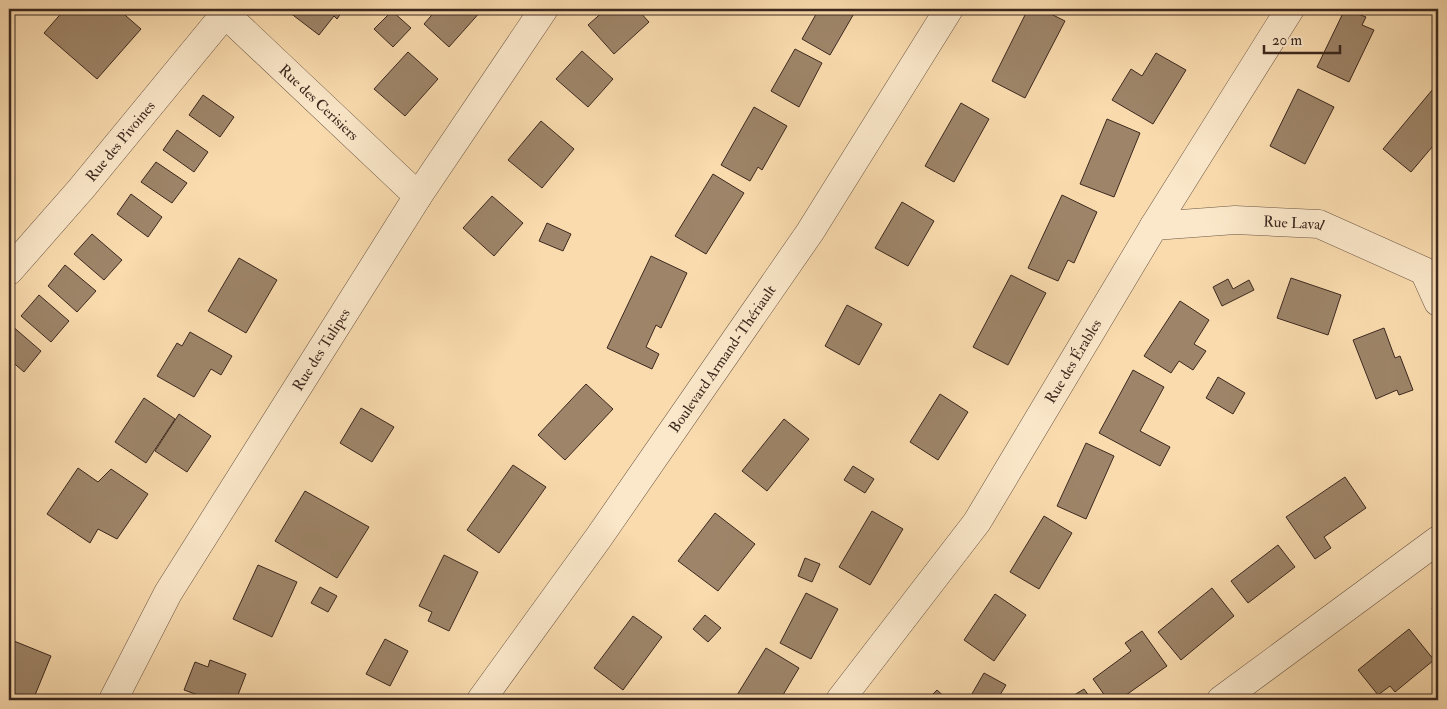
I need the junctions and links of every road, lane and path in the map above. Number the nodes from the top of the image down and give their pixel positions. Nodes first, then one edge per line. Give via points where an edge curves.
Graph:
1 (544, 9) edge
2 (949, 9) edge
3 (1290, 9) edge
4 (225, 10) edge
5 (418, 196) junction
6 (1154, 226) junction
7 (1431, 262) edge
8 (9, 271) edge
9 (1438, 302) edge
10 (1438, 540) edge
11 (113, 700) edge
12 (481, 700) edge
13 (840, 700) edge
14 (1221, 700) edge

1 - 5 street, Rue des Tulipes
2 - 12 street, Boulevard Armand-Thériault via 810,232 605,529
3 - 6 street, Rue des Érables
4 - 5 street, Rue des Cerisiers
4 - 8 street, Rue des Pivoines via 81,189
5 - 11 street, Rue des Tulipes via 168,593
6 - 7 street, Rue Laval via 1235,220 1319,224
6 - 13 street, Rue des Érables via 977,522
7 - 9 street, Rue Laval
10 - 14 street

